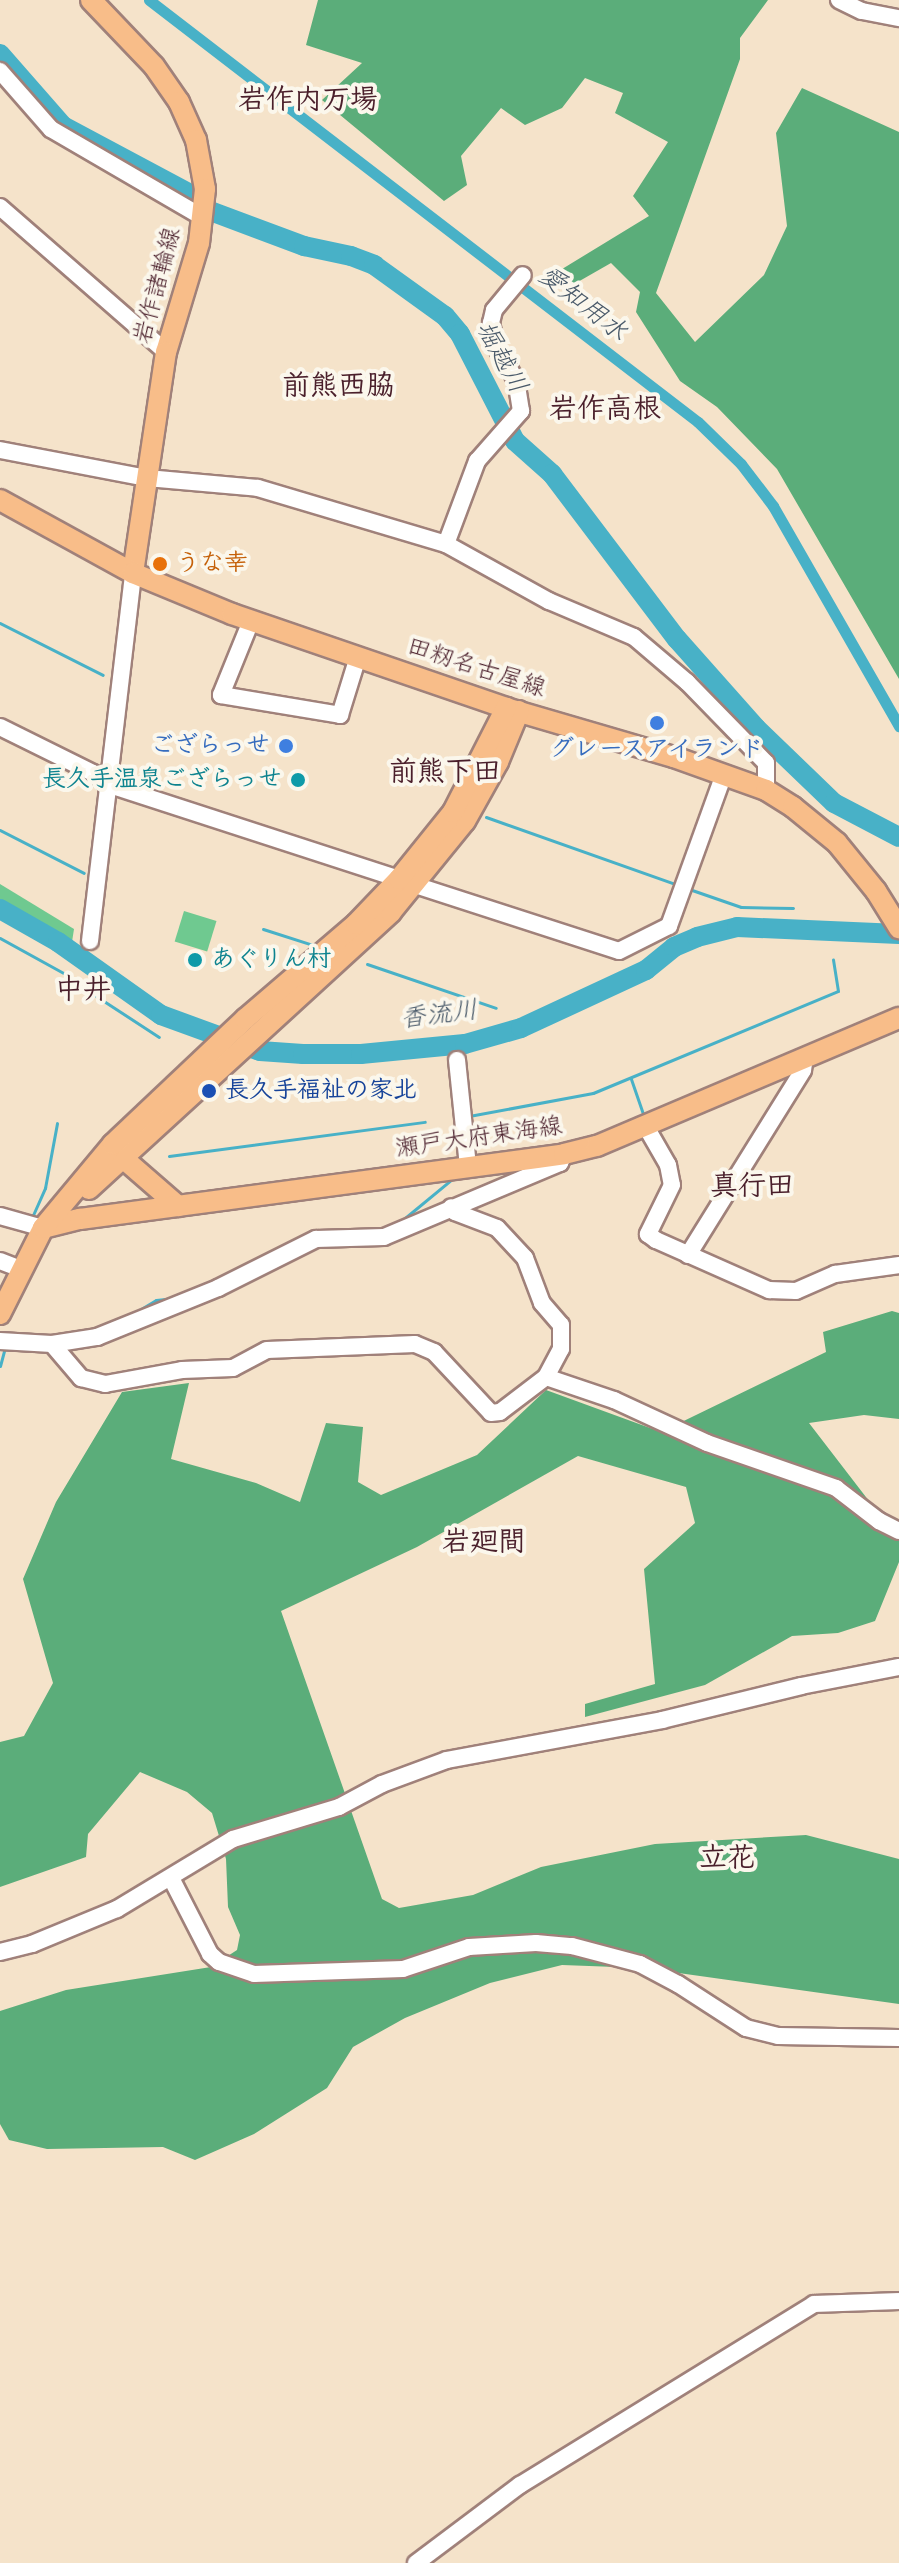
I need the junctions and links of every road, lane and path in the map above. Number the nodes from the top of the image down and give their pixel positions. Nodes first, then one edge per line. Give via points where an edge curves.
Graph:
1 (91, 0) edge
2 (839, 0) edge
3 (899, 18) edge
4 (0, 71) edge
5 (0, 207) edge
6 (202, 217) junction
7 (523, 275) dead end
8 (166, 352) junction
9 (0, 450) edge
10 (147, 478) junction
11 (0, 500) edge
12 (446, 544) junction
13 (133, 573) junction
14 (251, 621) junction
15 (358, 657) junction
16 (513, 709) junction
17 (0, 727) edge
18 (724, 774) junction
19 (107, 784) junction
20 (766, 790) junction
21 (407, 882) junction
22 (894, 920) edge
23 (90, 941) dead end
24 (899, 1018) edge
25 (219, 1057) junction
26 (805, 1058) junction
27 (457, 1060) dead end
28 (645, 1125) junction
29 (564, 1154) junction
30 (124, 1159) junction
31 (468, 1167) junction
32 (178, 1206) junction
33 (451, 1207) junction
34 (0, 1216) edge
35 (43, 1228) junction
36 (688, 1255) junction
37 (0, 1261) edge
38 (898, 1263) edge
39 (21, 1269) junction
40 (0, 1314) edge
41 (0, 1341) edge
42 (52, 1344) junction
43 (546, 1377) junction
44 (899, 1531) edge
45 (899, 1667) edge
46 (171, 1878) junction
47 (0, 1952) edge
48 (899, 2038) edge
49 (899, 2301) edge
50 (416, 2563) edge

1 - 6 main road, 岩作諸輪線 via 154,66 179,102 196,140 205,189
2 - 3 street
4 - 6 street via 51,129
5 - 8 street
6 - 8 main road, 岩作諸輪線
7 - 12 street via 494,310 491,323 522,399 521,411 477,461
8 - 10 main road, 岩作諸輪線
9 - 10 street
10 - 12 street via 258,488
10 - 13 main road, 岩作諸輪線
11 - 13 main road, 田籾名古屋線
12 - 20 street via 646,646 766,763
13 - 14 main road, 田籾名古屋線
13 - 19 street
14 - 15 main road, 田籾名古屋線
14 - 15 street via 221,695 340,715
15 - 16 main road, 田籾名古屋線
16 - 18 main road, 田籾名古屋線
16 - 21 main road
17 - 19 street
18 - 20 main road, 田籾名古屋線
18 - 21 street via 669,926 619,951
19 - 21 street
19 - 23 street
20 - 22 main road, 田籾名古屋線 via 837,843
21 - 25 main road via 233,1031
21 - 25 main road via 391,912 255,1034
24 - 26 main road, 瀬戸大府東海線
25 - 30 main road
25 - 35 main road via 113,1144
26 - 28 main road, 瀬戸大府東海線
26 - 36 street via 803,1070
27 - 31 street
28 - 29 main road, 瀬戸大府東海線
28 - 36 street via 668,1165 672,1185 648,1234
29 - 31 main road, 瀬戸大府東海線
29 - 33 street via 560,1163
30 - 32 main road
30 - 35 main road
31 - 32 main road, 瀬戸大府東海線
32 - 35 main road, 瀬戸大府東海線
33 - 42 street via 373,1240 316,1239 218,1288 97,1337
33 - 43 street via 497,1228 525,1258 542,1303 561,1325 561,1349
34 - 35 street
35 - 39 main road
36 - 38 street via 769,1290 796,1291 835,1274
37 - 39 street
39 - 40 main road
41 - 42 street
42 - 43 street via 81,1378 105,1384 182,1370 233,1368 267,1350 415,1344 434,1352 491,1413 509,1408
43 - 44 street via 614,1400 707,1443 836,1488
45 - 46 street via 662,1720 447,1760 339,1807 233,1839
46 - 47 street via 117,1909
46 - 48 street via 210,1954 254,1974 403,1969 469,1947 572,1946 640,1964 746,2028 778,2036
49 - 50 street via 814,2304 520,2485

